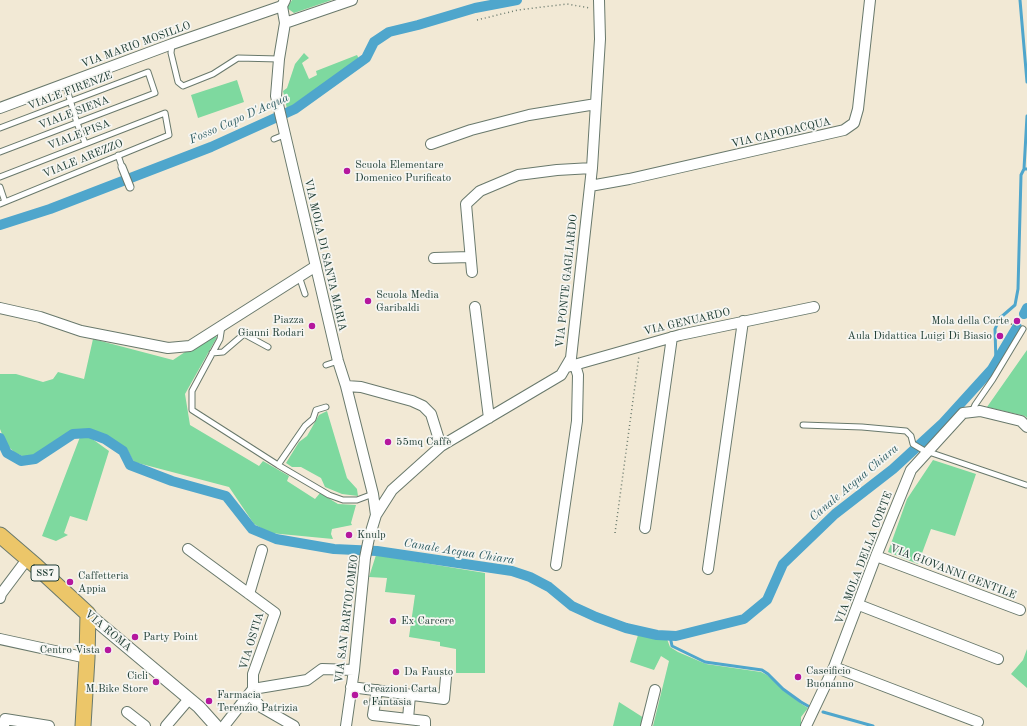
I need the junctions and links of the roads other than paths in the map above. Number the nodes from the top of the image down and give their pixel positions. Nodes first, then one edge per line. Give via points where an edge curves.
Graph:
1 (352, 0) edge
2 (870, 0) edge
3 (283, 3) edge
4 (599, 4) edge
5 (286, 23) junction
6 (172, 44) junction
7 (279, 59) junction
8 (65, 83) junction
9 (155, 92) joint
10 (70, 101) junction
11 (596, 104) junction
12 (0, 108) edge
13 (165, 113) joint
14 (77, 123) junction
15 (0, 128) edge
16 (284, 135) junction
17 (274, 140) dead end
18 (85, 143) junction
19 (431, 144) dead end
20 (0, 152) edge
21 (118, 155) junction
22 (122, 167) joint
23 (592, 168) junction
24 (0, 177) edge
25 (590, 186) junction
26 (0, 187) edge
27 (130, 187) dead end
28 (3, 203) edge
29 (470, 257) junction
30 (434, 258) dead end
31 (316, 266) junction
32 (472, 272) dead end
33 (298, 275) junction
34 (305, 294) dead end
35 (475, 307) dead end
36 (814, 307) dead end
37 (0, 308) edge
38 (743, 321) junction
39 (222, 325) junction
40 (1024, 329) dead end
41 (672, 337) junction
42 (268, 347) dead end
43 (212, 354) junction
44 (338, 361) junction
45 (326, 365) dead end
46 (571, 366) junction
47 (346, 386) junction
48 (326, 407) dead end
49 (968, 412) junction
50 (489, 418) junction
51 (803, 425) dead end
52 (1027, 427) edge
53 (441, 446) junction
54 (925, 451) junction
55 (278, 465) junction
56 (1026, 485) edge
57 (373, 494) junction
58 (376, 515) junction
59 (645, 528) dead end
60 (0, 535) edge
61 (188, 549) dead end
62 (262, 550) dead end
63 (876, 556) junction
64 (28, 558) junction
65 (556, 565) dead end
66 (708, 569) dead end
67 (249, 594) junction
68 (0, 595) edge
69 (859, 605) junction
70 (1020, 610) dead end
71 (88, 614) junction
72 (0, 639) edge
73 (87, 658) junction
74 (998, 659) dead end
75 (834, 667) junction
76 (354, 670) junction
77 (446, 677) dead end
78 (351, 687) junction
79 (376, 690) junction
80 (655, 690) dead end
81 (251, 692) junction
82 (410, 695) junction
83 (189, 699) junction
84 (127, 712) dead end
85 (408, 719) junction
86 (978, 722) dead end
87 (4, 726) edge
88 (49, 726) edge
89 (83, 726) edge
90 (145, 726) edge
91 (166, 726) edge
92 (216, 726) edge
93 (224, 726) edge
94 (294, 726) edge
95 (346, 726) edge
96 (425, 726) edge
97 (646, 726) edge
98 (806, 726) edge

1 - 5 street
2 - 25 street, VIA CAPODACQUA via 858,109 854,123 844,130
3 - 5 street, VIA MOLA DI SANTA MARIA
3 - 6 street, VIA MARIO MOSILLO
4 - 11 street, VIA PONTE GAGLIARDO via 600,39
5 - 7 street, VIA MOLA DI SANTA MARIA
6 - 7 lane via 171,53 178,82 183,86 214,74 238,58
6 - 8 street, VIA MARIO MOSILLO
7 - 16 street, VIA MOLA DI SANTA MARIA via 276,96
8 - 10 lane
8 - 12 street, VIA MARIO MOSILLO
9 - 10 lane, VIALE FIRENZE via 148,72
9 - 14 lane, VIALE SIENA
10 - 14 lane
10 - 15 lane, VIALE FIRENZE
11 - 19 street via 529,115 470,130
11 - 23 street, VIA PONTE GAGLIARDO
13 - 18 lane, VIALE PISA
13 - 21 lane, VIALE AREZZO via 169,135
14 - 18 lane
14 - 20 lane, VIALE SIENA
16 - 17 lane
16 - 31 street, VIA MOLA DI SANTA MARIA
18 - 24 lane, VIALE PISA
21 - 22 lane
21 - 28 lane, VIALE AREZZO
22 - 27 street
23 - 25 street, VIA PONTE GAGLIARDO
23 - 29 street via 518,175 480,191 466,204
25 - 46 street, VIA PONTE GAGLIARDO
26 - 28 lane
29 - 30 street
29 - 32 street
31 - 33 street
31 - 44 street, VIA MOLA DI SANTA MARIA
33 - 34 lane
33 - 39 street
35 - 50 street
36 - 38 street, VIA GENUARDO
37 - 39 street via 40,317 81,331 168,348 190,346
38 - 41 street, VIA GENUARDO
38 - 66 street
39 - 43 lane via 220,339
40 - 49 lane via 993,379
41 - 46 street, VIA GENUARDO
41 - 59 street
42 - 43 lane via 244,334 223,352
43 - 55 lane via 192,391 192,410
44 - 45 lane
44 - 47 street, VIA MOLA DI SANTA MARIA
46 - 50 street via 561,375
46 - 65 street via 578,375 577,421
47 - 53 street via 361,387 423,406 431,414
47 - 57 street, VIA MOLA DI SANTA MARIA
48 - 55 lane via 316,410 313,419 305,426
49 - 52 street via 980,411 1021,421
49 - 54 street, VIA MOLA DELLA CORTE
50 - 53 street
51 - 54 lane via 906,431 911,436 913,444
53 - 58 street via 392,490
54 - 56 lane
54 - 63 street, VIA MOLA DELLA CORTE via 911,470
55 - 57 lane via 328,495 343,500 357,500
57 - 58 street, VIA MOLA DI SANTA MARIA
58 - 76 street, VIA SAN BARTOLOMEO via 365,558
60 - 64 main road, VIA ROMA / SS7
61 - 67 street, VIA OSTIA
62 - 67 street
63 - 69 street, VIA MOLA DELLA CORTE
63 - 70 street, VIA GIOVANNI GENTILE
64 - 68 street
64 - 71 main road, VIA ROMA / SS7
67 - 81 street, VIA OSTIA via 275,613 253,674
69 - 74 street
69 - 75 street, VIA MOLA DELLA CORTE
71 - 73 main road
71 - 83 street, VIA ROMA
72 - 73 street
73 - 89 main road
75 - 86 street
75 - 98 street, VIA MOLA DELLA CORTE
76 - 78 street, VIA SAN BARTOLOMEO
76 - 81 street via 322,669 307,680
77 - 82 street via 444,699
78 - 79 street
78 - 95 street, VIA SAN BARTOLOMEO
79 - 82 street
79 - 85 street via 373,716
80 - 97 street
81 - 93 street
81 - 94 street via 261,707
82 - 85 street
83 - 91 street
83 - 92 street, VIA ROMA
84 - 90 street
85 - 96 street via 425,721
87 - 88 street via 5,719

